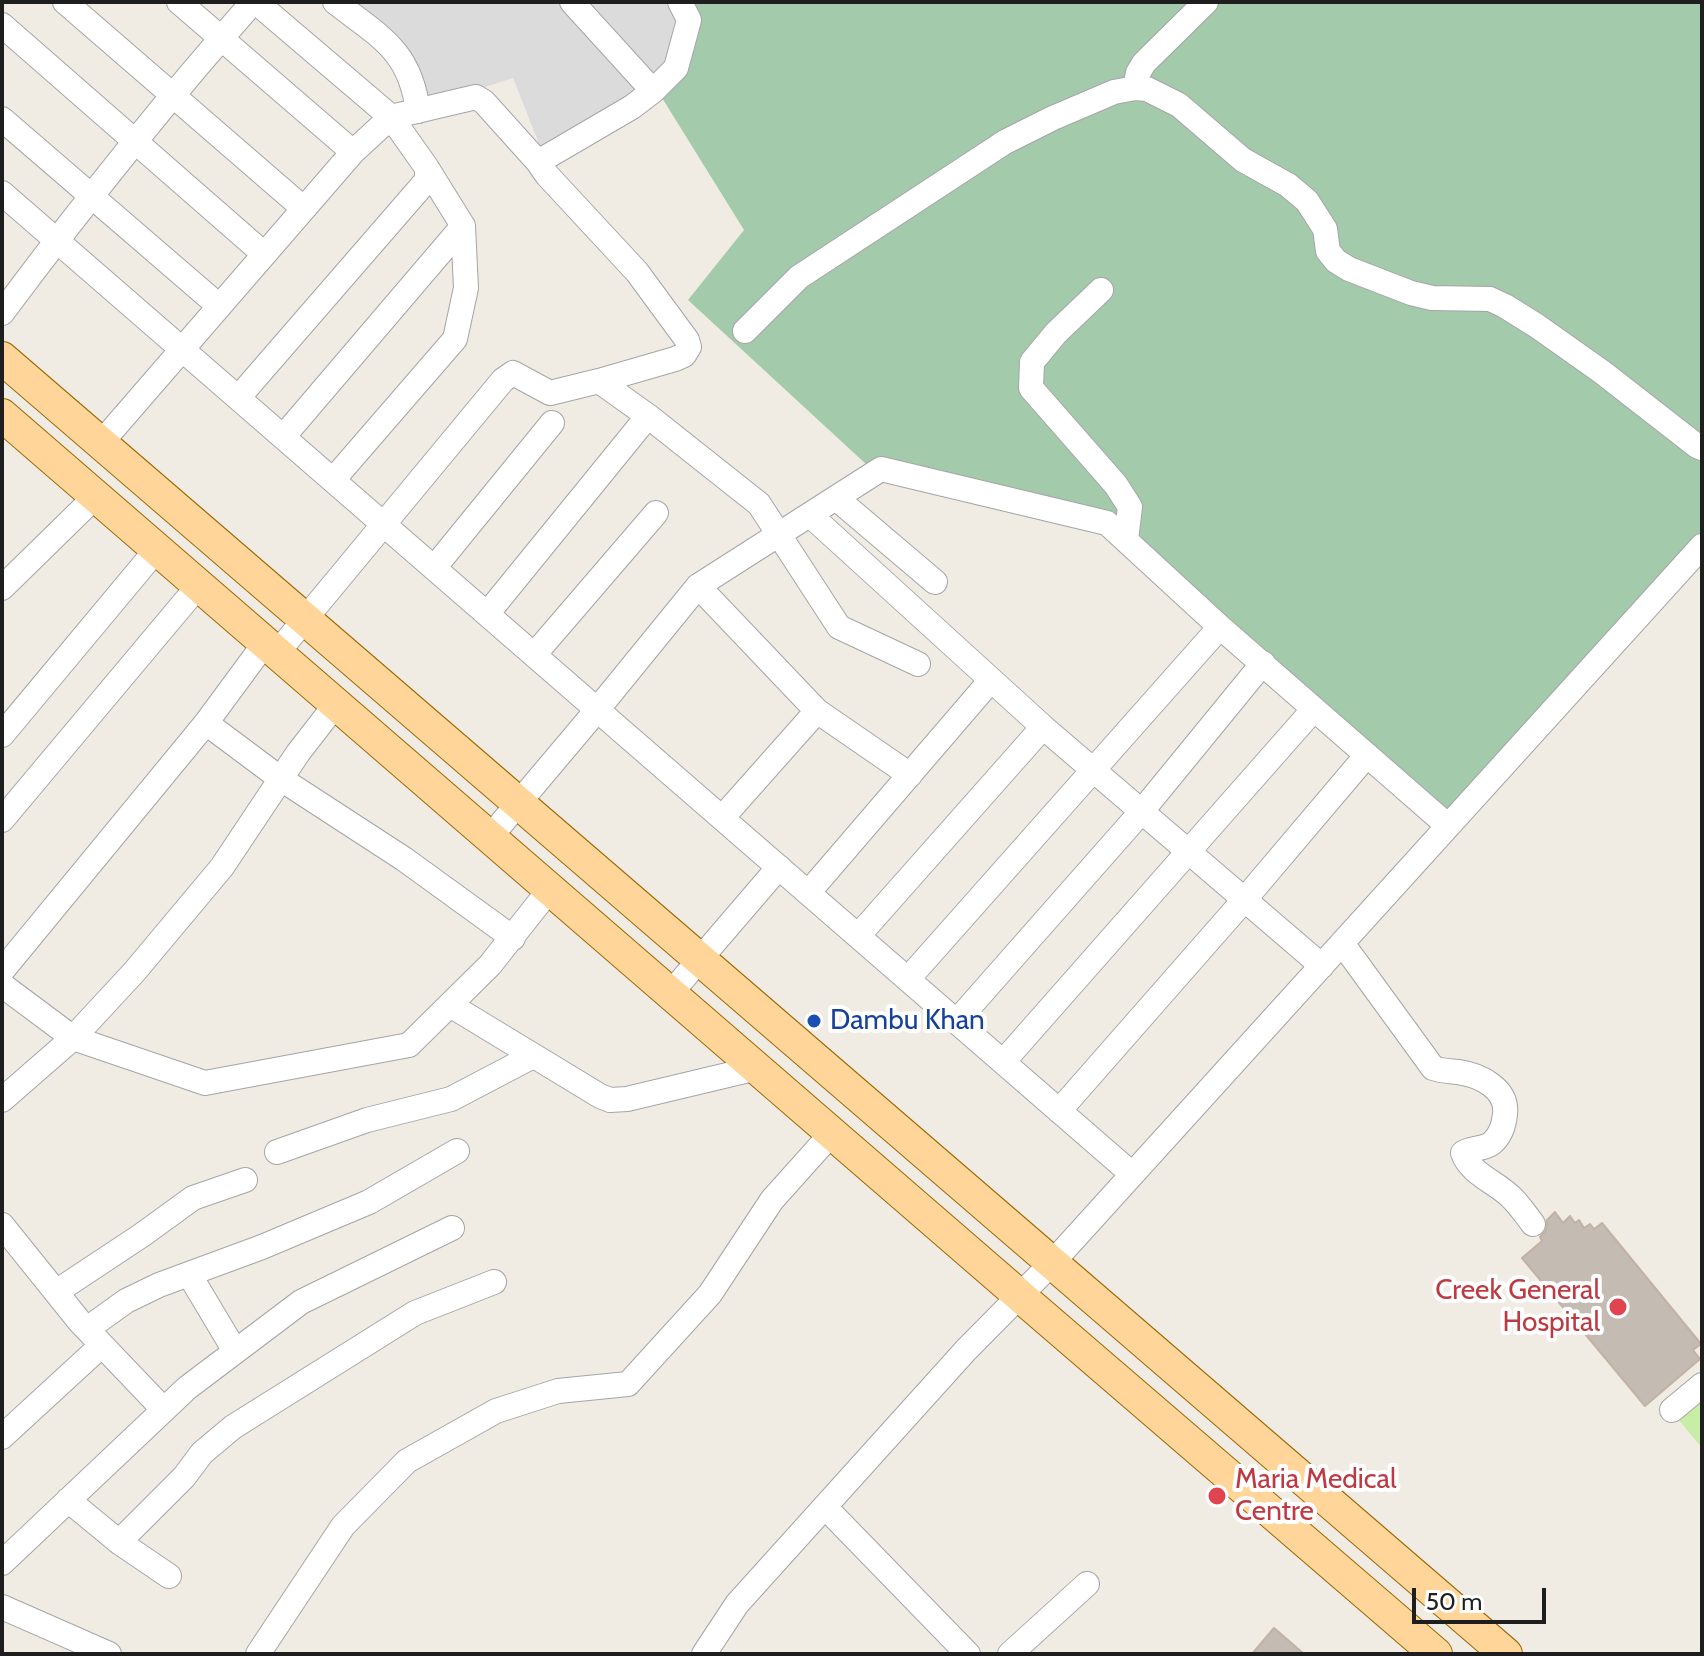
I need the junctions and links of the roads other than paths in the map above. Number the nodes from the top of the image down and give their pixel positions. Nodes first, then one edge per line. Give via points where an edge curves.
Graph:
1 (65, 2) edge
2 (179, 2) edge
3 (255, 2) edge
4 (335, 2) edge
5 (572, 2) edge
6 (680, 2) edge
7 (1206, 2) edge
8 (2, 25) edge
9 (221, 38) junction
10 (1135, 88) junction
11 (653, 91) junction
12 (174, 96) junction
13 (418, 111) junction
14 (391, 117) junction
15 (2, 119) edge
16 (136, 141) junction
17 (353, 152) junction
18 (538, 162) junction
19 (427, 168) junction
20 (2, 193) edge
21 (92, 197) junction
22 (303, 208) junction
23 (463, 226) junction
24 (56, 241) junction
25 (264, 254) junction
26 (1101, 290) dead end
27 (219, 306) junction
28 (2, 313) edge
29 (745, 331) dead end
30 (181, 349) junction
31 (2, 358) edge
32 (599, 381) junction
33 (238, 398) junction
34 (2, 415) edge
35 (648, 416) junction
36 (552, 423) dead end
37 (283, 437) junction
38 (101, 443) junction
39 (1702, 448) edge
40 (333, 480) junction
41 (96, 496) junction
42 (836, 498) junction
43 (656, 513) dead end
44 (810, 515) junction
45 (384, 525) junction
46 (779, 535) junction
47 (1126, 540) junction
48 (1702, 546) edge
49 (157, 549) junction
50 (434, 568) junction
51 (935, 582) dead end
52 (199, 585) junction
53 (698, 586) junction
54 (2, 588) edge
55 (487, 614) junction
56 (306, 620) junction
57 (1220, 627) junction
58 (271, 648) junction
59 (534, 655) junction
60 (1263, 663) junction
61 (918, 664) dead end
62 (991, 680) junction
63 (336, 704) junction
64 (1314, 709) junction
65 (597, 710) junction
66 (817, 711) junction
67 (206, 723) junction
68 (1043, 727) junction
69 (2, 735) edge
70 (1367, 755) junction
71 (1093, 770) junction
72 (910, 775) junction
73 (281, 779) junction
74 (519, 803) junction
75 (1142, 811) junction
76 (722, 818) junction
77 (2, 820) edge
78 (1447, 825) junction
79 (490, 837) junction
80 (1189, 851) junction
81 (779, 867) junction
82 (550, 889) junction
83 (808, 893) junction
84 (1245, 899) junction
85 (858, 936) junction
86 (513, 938) junction
87 (1342, 943) junction
88 (700, 960) junction
89 (1322, 966) junction
90 (2, 971) edge
91 (908, 979) junction
92 (670, 994) junction
93 (7, 998) edge
94 (450, 1005) junction
95 (957, 1021) junction
96 (73, 1038) junction
97 (533, 1056) junction
98 (1003, 1062) junction
99 (757, 1068) junction
100 (2, 1100) edge
101 (1059, 1111) junction
102 (832, 1133) junction
103 (457, 1151) dead end
104 (277, 1152) dead end
105 (1132, 1174) junction
106 (245, 1180) dead end
107 (1533, 1224) dead end
108 (2, 1225) edge
109 (452, 1228) dead end
110 (1052, 1263) junction
111 (189, 1274) junction
112 (494, 1282) dead end
113 (56, 1292) junction
114 (1020, 1296) junction
115 (94, 1337) junction
116 (235, 1351) junction
117 (1702, 1385) edge
118 (164, 1410) junction
119 (1672, 1410) dead end
120 (2, 1437) edge
121 (68, 1500) junction
122 (825, 1507) junction
123 (119, 1542) junction
124 (2, 1563) edge
125 (169, 1576) dead end
126 (1087, 1584) dead end
127 (2, 1607) edge
128 (961, 1652) edge
129 (109, 1654) edge
130 (258, 1654) edge
131 (704, 1654) edge
132 (1010, 1654) edge
133 (1436, 1654) edge
134 (1506, 1654) edge

1 - 12 street
2 - 9 street
3 - 9 street
3 - 14 street
4 - 13 street via 393,47 415,90
5 - 11 street
6 - 11 street via 689,20 676,68
7 - 10 street via 1144,63
8 - 16 street
9 - 12 street
9 - 17 street
10 - 29 street via 1114,92 1005,142 799,277
10 - 39 street via 1179,105 1243,160 1307,201 1325,229 1328,251 1336,261 1411,293 1490,299 1505,306
11 - 18 street
12 - 16 street
12 - 22 street
13 - 14 street
13 - 18 street via 476,97
14 - 17 street
14 - 19 street
15 - 21 street
16 - 21 street
16 - 25 street
17 - 22 street
18 - 32 street via 637,272 689,347 675,359
19 - 23 street
19 - 33 street via 427,180
20 - 24 street
21 - 24 street
21 - 27 street
22 - 25 street
23 - 37 street
23 - 40 street via 466,288 455,339
24 - 28 street
24 - 30 street
25 - 27 street
26 - 47 street via 1032,362 1031,388 1130,507
27 - 30 street
30 - 33 street
30 - 38 street
31 - 38 main road
32 - 35 street
32 - 45 street via 550,393 513,373
33 - 37 street
34 - 41 main road
35 - 46 street via 759,504
35 - 55 street
36 - 50 street
37 - 40 street
38 - 56 main road
40 - 45 street
41 - 49 main road
41 - 54 street
42 - 44 street
42 - 47 street via 881,469 1107,523
42 - 51 street
43 - 59 street
44 - 46 street
44 - 62 street
45 - 50 street
45 - 56 street
46 - 53 street
46 - 61 street via 839,627
47 - 57 street
48 - 78 street
49 - 52 main road
49 - 69 street
50 - 55 street
52 - 58 main road
52 - 77 street
53 - 65 street
53 - 66 street
55 - 59 street
56 - 58 street
56 - 74 main road
57 - 60 street
57 - 71 street
58 - 63 main road
58 - 67 street
59 - 65 street
60 - 64 street
60 - 75 street
62 - 68 street
62 - 72 street
63 - 73 street
63 - 79 main road
64 - 70 street
64 - 80 street
65 - 74 street
65 - 76 street
66 - 72 street
66 - 76 street
67 - 73 street
67 - 90 street
68 - 71 street
68 - 85 street
70 - 78 street
70 - 84 street
71 - 75 street
71 - 91 street
72 - 83 street
73 - 86 street
73 - 96 street via 222,867
74 - 79 street
74 - 88 main road
75 - 80 street
75 - 95 street
76 - 81 street
78 - 87 street
79 - 82 main road
80 - 84 street
80 - 98 street
81 - 83 street
81 - 88 street
82 - 86 street
82 - 92 main road
83 - 85 street
84 - 89 street
84 - 101 street
85 - 91 street
86 - 94 street
87 - 89 street
87 - 107 street via 1433,1068 1491,1084 1503,1097 1506,1111 1496,1139 1463,1153
88 - 92 street
88 - 110 main road
89 - 105 street
91 - 95 street
92 - 99 main road
93 - 96 street
94 - 96 street via 409,1045 205,1083
94 - 97 street
95 - 98 street
96 - 100 street
97 - 99 street via 610,1100
97 - 104 street via 451,1099 367,1120
98 - 101 street
99 - 102 main road
101 - 105 street
102 - 114 main road
102 - 130 street via 772,1200 710,1294 628,1384 558,1391 496,1411 407,1461 343,1526
103 - 111 street via 369,1202
105 - 110 street
106 - 113 street via 193,1198
108 - 113 street
109 - 116 street via 301,1302
110 - 114 street
110 - 134 main road
111 - 115 street via 126,1301
111 - 116 street
112 - 123 street via 415,1313 233,1427
113 - 115 street
114 - 122 street
114 - 133 main road
115 - 118 street
115 - 120 street
116 - 118 street
117 - 119 street
118 - 121 street
121 - 123 street
121 - 124 street
122 - 128 street
122 - 131 street via 737,1604
123 - 125 street
126 - 132 street
127 - 129 street

